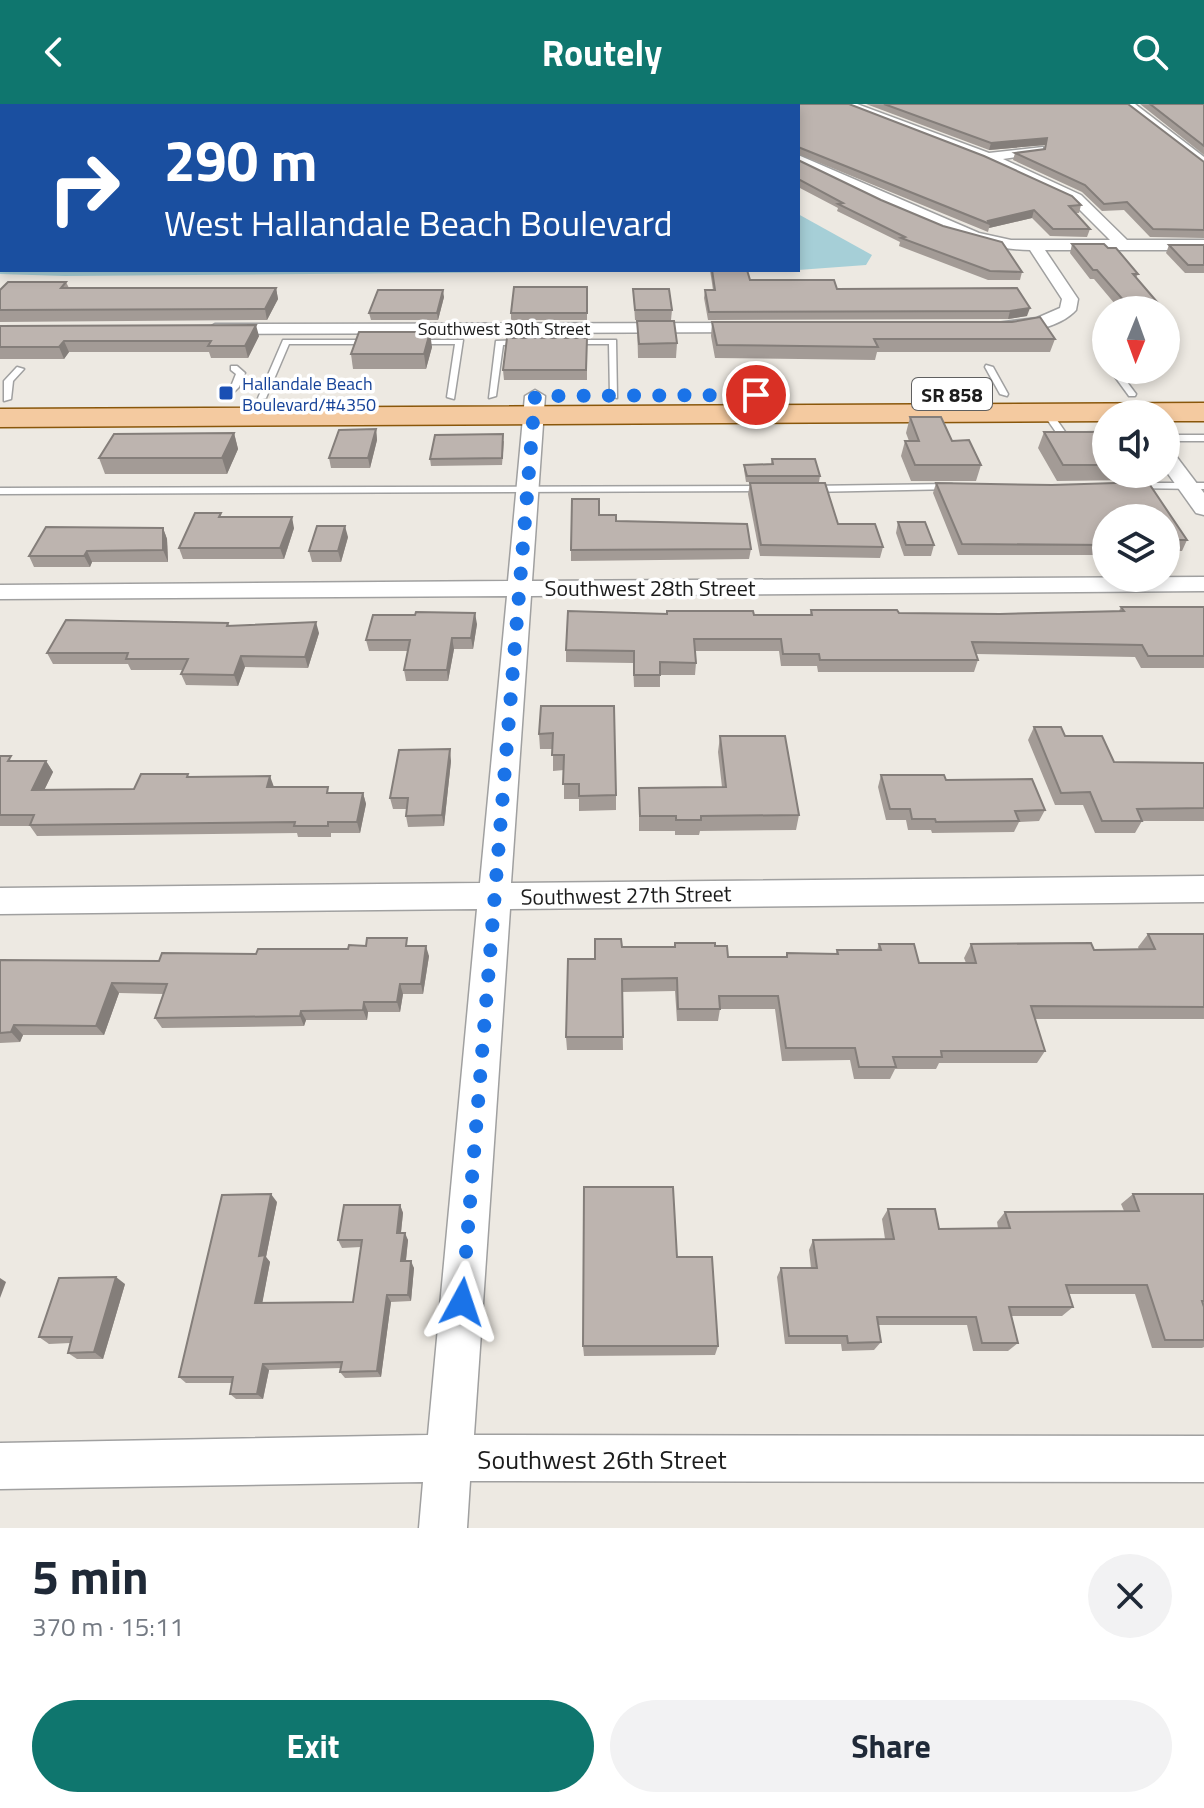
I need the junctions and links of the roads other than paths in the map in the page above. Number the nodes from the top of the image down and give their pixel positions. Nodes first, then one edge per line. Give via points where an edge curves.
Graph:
1 (846, 104) edge
2 (1128, 104) edge
3 (1039, 150) edge
4 (988, 157) junction
5 (800, 160) edge
6 (1204, 163) edge
7 (1204, 245) edge
8 (1035, 246) junction
9 (1124, 246) junction
10 (1000, 327) edge
11 (771, 328) edge
12 (201, 329) edge
13 (381, 342) edge
14 (397, 342) edge
15 (541, 342) edge
16 (556, 342) edge
17 (989, 367) dead end
18 (234, 368) dead end
19 (20, 369) dead end
20 (1204, 393) edge
21 (1004, 394) junction
22 (492, 396) junction
23 (614, 396) junction
24 (451, 397) junction
25 (1126, 397) edge
26 (223, 398) junction
27 (262, 398) junction
28 (1204, 401) edge
29 (2, 405) edge
30 (534, 405) junction
31 (1047, 412) junction
32 (1204, 412) edge
33 (938, 413) junction
34 (1092, 435) edge
35 (1180, 438) edge
36 (1204, 438) edge
37 (1180, 470) edge
38 (1196, 486) edge
39 (970, 487) edge
40 (528, 489) junction
41 (782, 489) edge
42 (798, 489) edge
43 (0, 491) edge
44 (1204, 508) edge
45 (1204, 584) edge
46 (520, 588) junction
47 (0, 592) edge
48 (1204, 889) edge
49 (496, 896) junction
50 (0, 901) edge
51 (449, 1458) junction
52 (1204, 1459) edge
53 (0, 1466) edge
54 (443, 1528) edge

1 - 4 street
2 - 6 street
3 - 4 street
4 - 9 street via 1076,198
5 - 8 street via 975,237
7 - 9 street
8 - 9 street
8 - 10 street via 1070,299 1068,310 1038,323
11 - 12 street, Southwest 30th Street
13 - 27 lane via 286,342
14 - 24 lane via 460,342
15 - 22 lane via 499,343
16 - 23 lane via 613,342
17 - 21 lane
18 - 26 lane via 241,373
19 - 29 lane via 10,375
20 - 25 main road, SR 858
21 - 23 main road, SR 858
21 - 25 main road, SR 858
22 - 24 main road, SR 858
22 - 30 main road, SR 858
23 - 30 main road, SR 858
24 - 27 main road, SR 858
25 - 28 main road
25 - 31 main road, SR 858
25 - 32 main road, SR 858
25 - 33 main road via 1093,404 965,405
26 - 27 main road, SR 858
26 - 29 main road, SR 858 via 45,398
29 - 30 main road, SR 858
30 - 33 main road, SR 858
30 - 40 street
31 - 33 main road, SR 858
31 - 34 lane via 1063,436
35 - 36 lane
37 - 38 street
38 - 44 street
39 - 42 lane
40 - 41 lane
40 - 43 lane
40 - 46 street
45 - 46 street, Southwest 28th Street
46 - 47 street, Southwest 28th Street
46 - 49 street
48 - 49 street, Southwest 27th Street
49 - 50 street, Southwest 27th Street
49 - 51 street
51 - 52 street, Southwest 26th Street
51 - 53 street, Southwest 26th Street
51 - 54 street

